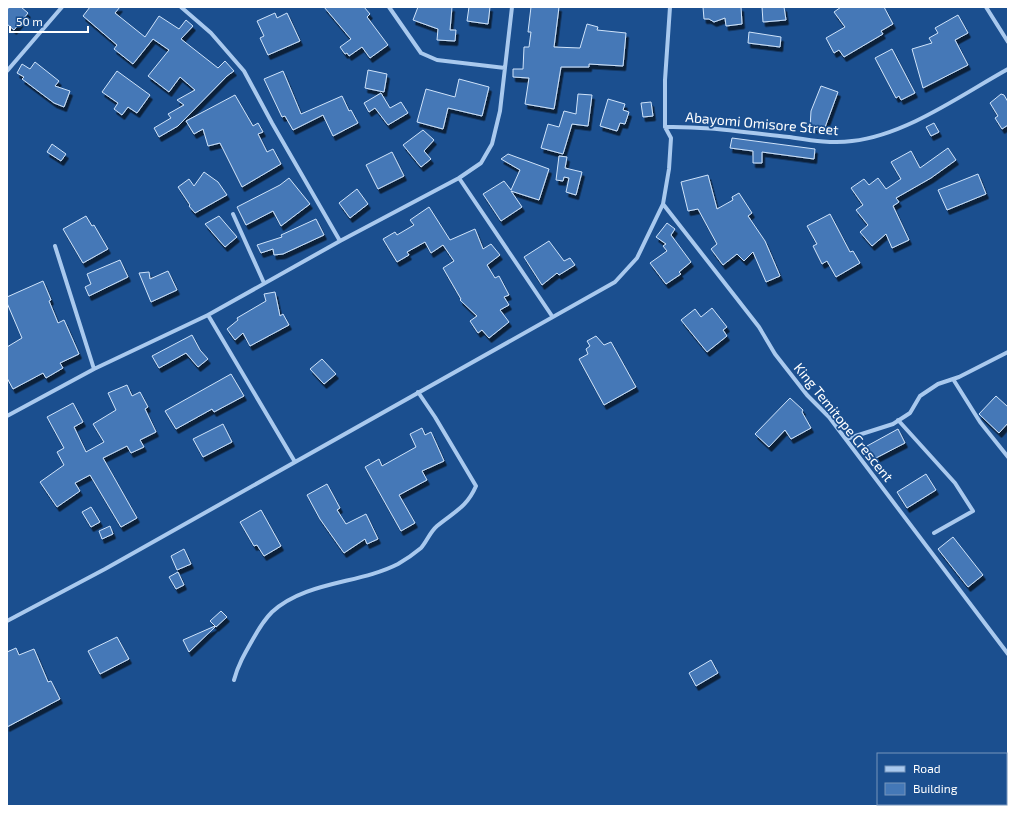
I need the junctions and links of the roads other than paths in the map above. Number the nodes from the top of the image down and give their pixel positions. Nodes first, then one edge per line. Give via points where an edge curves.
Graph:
1 (62, 7) edge
2 (181, 7) edge
3 (389, 7) edge
4 (512, 7) edge
5 (670, 7) edge
6 (986, 7) edge
7 (1008, 42) edge
8 (505, 68) junction
9 (1008, 69) edge
10 (7, 71) edge
11 (665, 127) junction
12 (459, 178) junction
13 (663, 204) junction
14 (233, 214) dead end
15 (340, 241) junction
16 (55, 246) dead end
17 (264, 283) junction
18 (208, 315) junction
19 (552, 316) junction
20 (1008, 352) edge
21 (94, 369) junction
22 (953, 379) junction
23 (418, 392) junction
24 (7, 416) edge
25 (898, 420) junction
26 (846, 440) junction
27 (1008, 457) edge
28 (294, 462) junction
29 (934, 533) dead end
30 (7, 621) edge
31 (1008, 654) edge
32 (234, 680) dead end

1 - 10 street
2 - 15 street via 211,33 244,71
3 - 8 street via 422,53 437,60
4 - 8 street
5 - 11 street
6 - 7 street
8 - 12 street via 500,111 492,144 481,163
9 - 11 street, Abayomi Omisore Street via 928,114 890,132 852,141 819,141 710,129
11 - 13 street via 671,138
12 - 15 street
12 - 19 street
13 - 19 street via 637,258 615,282
13 - 26 street, King Temitope Crescent via 759,327 775,354
14 - 17 street
15 - 17 street
16 - 21 street
17 - 18 street
18 - 21 street
18 - 28 street
19 - 23 street
20 - 22 street
21 - 24 street
22 - 25 street via 938,384 920,396 910,413
22 - 27 street via 980,422
23 - 28 street
23 - 32 street via 476,486 472,496 462,509 436,527 420,549 399,563 379,572 309,592 284,603 271,613 244,654
25 - 26 street via 878,430
25 - 29 street via 955,483 973,511
26 - 31 street, King Temitope Crescent
28 - 30 street via 105,570

